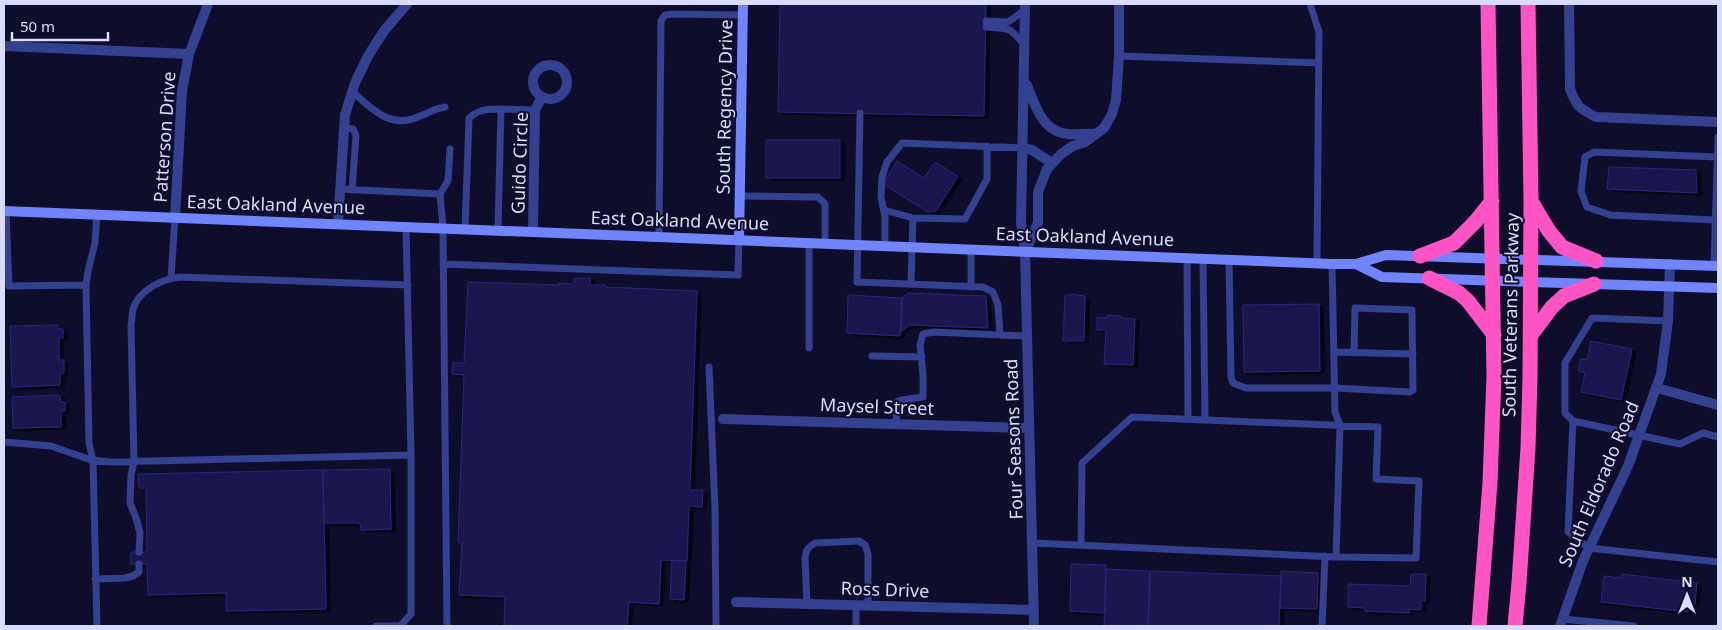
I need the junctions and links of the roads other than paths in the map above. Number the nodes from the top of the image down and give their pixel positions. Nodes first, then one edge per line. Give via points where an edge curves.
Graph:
1 (208, 4) edge
2 (407, 4) edge
3 (743, 4) edge
4 (1119, 4) edge
5 (1310, 4) edge
6 (1488, 4) edge
7 (1528, 4) edge
8 (1569, 4) edge
9 (1025, 7) edge
10 (743, 15) junction
11 (4, 46) edge
12 (1025, 46) junction
13 (189, 54) junction
14 (1119, 56) junction
15 (1319, 62) junction
16 (1025, 82) junction
17 (352, 92) junction
18 (542, 97) dead end
19 (446, 107) dead end
20 (502, 109) junction
21 (536, 110) junction
22 (860, 114) dead end
23 (1718, 122) edge
24 (344, 128) junction
25 (1096, 134) junction
26 (1718, 137) edge
27 (987, 146) junction
28 (450, 148) dead end
29 (1022, 148) junction
30 (1718, 158) edge
31 (1052, 163) junction
32 (340, 189) junction
33 (352, 190) junction
34 (440, 194) junction
35 (740, 196) junction
36 (1492, 201) junction
37 (1531, 201) junction
38 (884, 210) junction
39 (5, 211) edge
40 (97, 214) junction
41 (175, 217) junction
42 (913, 218) junction
43 (1715, 220) junction
44 (338, 224) junction
45 (406, 226) junction
46 (443, 228) junction
47 (465, 229) junction
48 (498, 230) junction
49 (534, 231) junction
50 (659, 237) junction
51 (739, 240) junction
52 (810, 242) junction
53 (825, 243) junction
54 (858, 244) junction
55 (885, 245) junction
56 (912, 246) junction
57 (972, 249) junction
58 (1025, 251) junction
59 (1420, 256) junction
60 (1187, 257) junction
61 (1203, 258) junction
62 (1493, 258) junction
63 (1229, 259) junction
64 (1530, 260) junction
65 (1596, 261) junction
66 (1317, 263) junction
67 (443, 264) junction
68 (1332, 264) junction
69 (1356, 264) junction
70 (1670, 264) junction
71 (1716, 266) edge
72 (171, 278) junction
73 (1429, 278) junction
74 (1493, 279) junction
75 (1530, 280) junction
76 (86, 284) junction
77 (911, 284) junction
78 (1594, 284) junction
79 (408, 285) junction
80 (1669, 286) junction
81 (971, 287) junction
82 (1718, 288) edge
83 (1668, 321) junction
84 (1000, 334) junction
85 (1531, 334) junction
86 (1494, 335) junction
87 (1027, 336) junction
88 (809, 348) dead end
89 (1334, 352) junction
90 (1354, 353) junction
91 (1413, 354) junction
92 (872, 356) dead end
93 (922, 357) junction
94 (709, 367) dead end
95 (1335, 388) junction
96 (1657, 388) junction
97 (1718, 405) edge
98 (723, 419) dead end
99 (1188, 419) junction
100 (1204, 419) junction
101 (1573, 421) junction
102 (896, 424) junction
103 (1340, 426) junction
104 (1029, 428) junction
105 (1640, 435) junction
106 (1718, 437) edge
107 (4, 442) edge
108 (411, 455) junction
109 (93, 460) junction
110 (134, 462) junction
111 (1033, 543) junction
112 (1081, 544) junction
113 (1589, 548) junction
114 (139, 552) dead end
115 (1325, 556) junction
116 (1336, 556) junction
117 (1718, 562) edge
118 (139, 564) dead end
119 (96, 581) junction
120 (736, 602) dead end
121 (807, 604) junction
122 (856, 605) junction
123 (868, 606) junction
124 (1034, 610) junction
125 (1561, 622) edge
126 (97, 626) edge
127 (376, 626) edge
128 (447, 626) edge
129 (716, 626) edge
130 (856, 626) edge
131 (1034, 626) edge
132 (1322, 626) edge
133 (1479, 626) edge
134 (1515, 626) edge
135 (1634, 626) edge

1 - 13 street, Patterson Drive
2 - 17 street via 368,56
3 - 10 main road, South Regency Drive
4 - 14 street, Four Seasons Road
5 - 15 lane via 1319,32
6 - 36 highway, South Veterans Parkway
7 - 37 highway, South Veterans Parkway
8 - 23 street via 1570,89 1575,103 1582,110 1596,117
9 - 12 street, Four Seasons Road
9 - 12 lane via 1008,22 986,24 1007,28
10 - 35 main road, South Regency Drive
10 - 50 lane via 673,14 665,15 660,21
11 - 13 street
12 - 16 street, Four Seasons Road
13 - 41 street, Patterson Drive via 180,110
14 - 15 lane
14 - 25 street, Four Seasons Road via 1112,114
15 - 66 lane
16 - 25 street via 1042,119 1050,128 1067,134
16 - 29 street, Four Seasons Road
17 - 19 lane via 379,115 390,119 404,121
17 - 24 street
18 - 21 street, Guido Circle
20 - 21 lane
20 - 47 lane via 487,109 469,118
20 - 48 lane
21 - 49 street, Guido Circle
22 - 54 lane
24 - 32 street
24 - 33 lane via 353,129 356,135
25 - 31 street, Four Seasons Road via 1073,146
26 - 30 lane
27 - 29 lane
27 - 38 lane via 902,143 887,162 882,177 880,197
27 - 42 lane via 987,179 966,219
28 - 34 lane via 448,182
29 - 31 street via 1032,150
29 - 58 street, Four Seasons Road via 1021,223
30 - 43 lane
30 - 43 lane via 1594,152 1585,157 1581,192 1586,207 1610,216
31 - 58 street, Four Seasons Road via 1038,192 1038,223
32 - 33 lane
32 - 44 street
33 - 34 lane
34 - 46 lane
35 - 51 main road, South Regency Drive
35 - 53 lane via 818,197 825,204
36 - 59 highway via 1454,243
36 - 62 highway, South Veterans Parkway
37 - 64 highway, South Veterans Parkway
37 - 65 highway via 1562,247
38 - 42 lane
38 - 55 lane
39 - 40 main road, East Oakland Avenue
39 - 76 lane via 9,286
40 - 41 main road, East Oakland Avenue
40 - 76 lane via 95,243
41 - 44 main road, East Oakland Avenue
41 - 72 lane
42 - 56 lane
43 - 71 lane
44 - 45 main road, East Oakland Avenue
45 - 46 main road, East Oakland Avenue
45 - 79 lane
46 - 47 main road, East Oakland Avenue
46 - 67 lane
47 - 48 main road, East Oakland Avenue
48 - 49 main road, East Oakland Avenue
49 - 50 main road, East Oakland Avenue
50 - 51 main road, East Oakland Avenue
51 - 52 main road, East Oakland Avenue
51 - 67 lane via 738,275
52 - 53 main road, East Oakland Avenue
52 - 88 lane
53 - 54 main road, East Oakland Avenue
54 - 55 main road, East Oakland Avenue
54 - 77 lane via 857,282
55 - 56 main road, East Oakland Avenue
56 - 57 main road, East Oakland Avenue
56 - 77 lane
57 - 58 main road, East Oakland Avenue
57 - 81 lane
58 - 60 main road, East Oakland Avenue
58 - 87 street, Four Seasons Road
59 - 62 main road, East Oakland Avenue
59 - 69 main road, East Oakland Avenue via 1386,255
60 - 61 main road, East Oakland Avenue
60 - 99 lane
61 - 63 main road, East Oakland Avenue
61 - 100 lane
62 - 64 main road, East Oakland Avenue
62 - 74 highway, South Veterans Parkway
63 - 66 main road, East Oakland Avenue
63 - 95 lane via 1233,383 1246,388
64 - 65 main road, East Oakland Avenue
64 - 75 highway, South Veterans Parkway
65 - 70 main road, East Oakland Avenue
66 - 68 main road, East Oakland Avenue
67 - 128 lane
68 - 69 main road, East Oakland Avenue
68 - 89 lane
69 - 73 main road, East Oakland Avenue via 1382,277
70 - 71 main road, East Oakland Avenue
70 - 80 street, South Eldorado Road
72 - 79 lane
72 - 110 lane via 144,293 133,308
73 - 74 main road, East Oakland Avenue
73 - 86 highway via 1459,293
74 - 75 main road, East Oakland Avenue
74 - 86 highway, South Veterans Parkway
75 - 78 main road, East Oakland Avenue
75 - 85 highway, South Veterans Parkway
76 - 109 lane via 89,443
77 - 81 lane
78 - 80 main road, East Oakland Avenue
78 - 85 highway via 1564,296
79 - 108 lane
80 - 82 main road, East Oakland Avenue
80 - 83 street, South Eldorado Road
81 - 84 lane via 983,287 993,292 998,305
83 - 96 street, South Eldorado Road via 1665,355
83 - 101 lane via 1596,317 1589,321 1565,363 1565,413
84 - 87 lane
84 - 93 lane via 928,332 921,339
85 - 134 highway, South Veterans Parkway via 1528,448
86 - 133 highway, South Veterans Parkway via 1490,483
87 - 104 street, Four Seasons Road
89 - 90 lane
89 - 95 lane
90 - 91 lane
90 - 91 lane via 1354,308 1365,308 1412,310
91 - 95 lane via 1413,390 1410,392
92 - 93 lane
93 - 102 lane via 923,397 897,402
94 - 129 lane
95 - 103 lane via 1335,412
96 - 97 street
96 - 105 street, South Eldorado Road
98 - 102 street, Maysel Street
99 - 100 lane
99 - 112 lane via 1132,417 1082,463
100 - 103 lane
101 - 105 lane
101 - 113 lane via 1568,532
102 - 104 street, Maysel Street
103 - 116 lane
103 - 116 lane via 1378,427 1376,479 1419,481 1416,558
104 - 111 street, Four Seasons Road
105 - 106 lane via 1680,444 1703,433
105 - 113 street, South Eldorado Road
107 - 109 lane via 51,446
108 - 110 lane
108 - 127 lane via 412,614 400,626
109 - 110 lane
109 - 119 lane
110 - 114 lane via 130,503 140,533
111 - 112 lane
111 - 124 street, Four Seasons Road
112 - 115 lane
113 - 117 lane
113 - 125 street, South Eldorado Road
115 - 116 lane
115 - 132 lane
118 - 119 lane via 139,572 133,576
119 - 126 lane
120 - 121 street, Ross Drive
121 - 122 street, Ross Drive
121 - 123 lane via 805,558 809,546 859,541 865,545 868,554
122 - 123 street, Ross Drive
122 - 130 lane
123 - 124 street, Ross Drive
124 - 131 street, Four Seasons Road
125 - 135 lane

